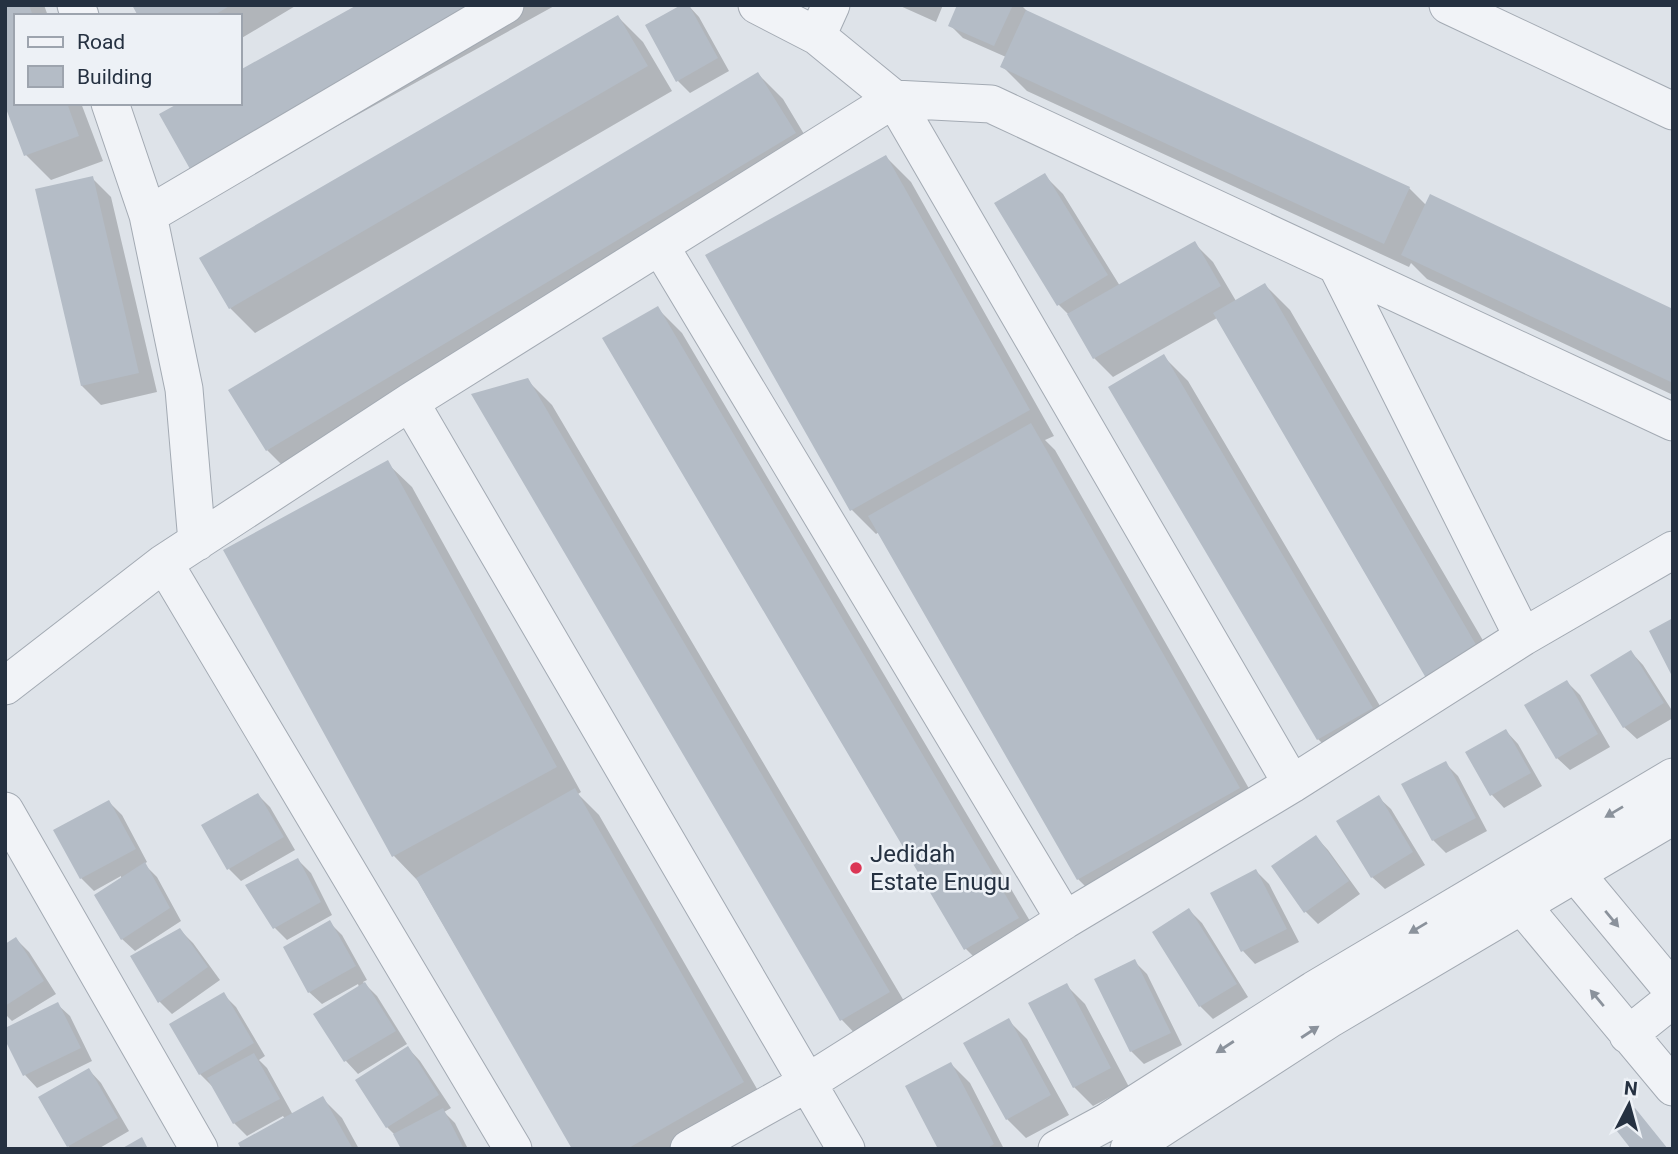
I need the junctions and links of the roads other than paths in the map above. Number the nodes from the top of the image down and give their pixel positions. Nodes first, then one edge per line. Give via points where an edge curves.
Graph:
1 (505, 5) edge
2 (757, 5) edge
3 (1448, 5) edge
4 (824, 21) edge
5 (894, 99) junction
6 (111, 105) edge
7 (1673, 111) edge
8 (148, 215) junction
9 (660, 246) junction
10 (1338, 266) junction
11 (410, 402) junction
12 (1673, 422) edge
13 (197, 542) junction
14 (1673, 550) edge
15 (164, 563) junction
16 (1523, 637) junction
17 (5, 686) edge
18 (1673, 777) edge
19 (1292, 785) junction
20 (5, 811) edge
21 (1673, 816) edge
22 (1564, 861) junction
23 (1510, 893) junction
24 (1065, 920) junction
25 (1673, 991) edge
26 (1673, 999) edge
27 (1628, 1035) junction
28 (807, 1083) junction
29 (1673, 1087) edge
30 (199, 1149) edge
31 (513, 1149) edge
32 (689, 1149) edge
33 (846, 1149) edge
34 (1057, 1149) edge
35 (1129, 1149) edge

1 - 8 street
2 - 4 street
3 - 7 street
4 - 5 street
5 - 9 street
5 - 10 street via 992,104
5 - 19 street
6 - 8 street
8 - 13 street via 184,389
9 - 11 street
9 - 24 street
10 - 12 street
10 - 16 street
11 - 13 street
11 - 28 street
13 - 15 street
14 - 16 street
15 - 17 street
15 - 31 street
16 - 19 street
18 -> 22 street
19 - 24 street
20 - 30 street
21 - 22 street
22 - 23 street
22 -> 25 street
27 -> 23 street
23 -> 34 street via 1314,990
35 -> 23 street via 1331,1018
24 - 28 street
26 - 27 street
27 - 29 street
28 - 32 street
28 - 33 street

